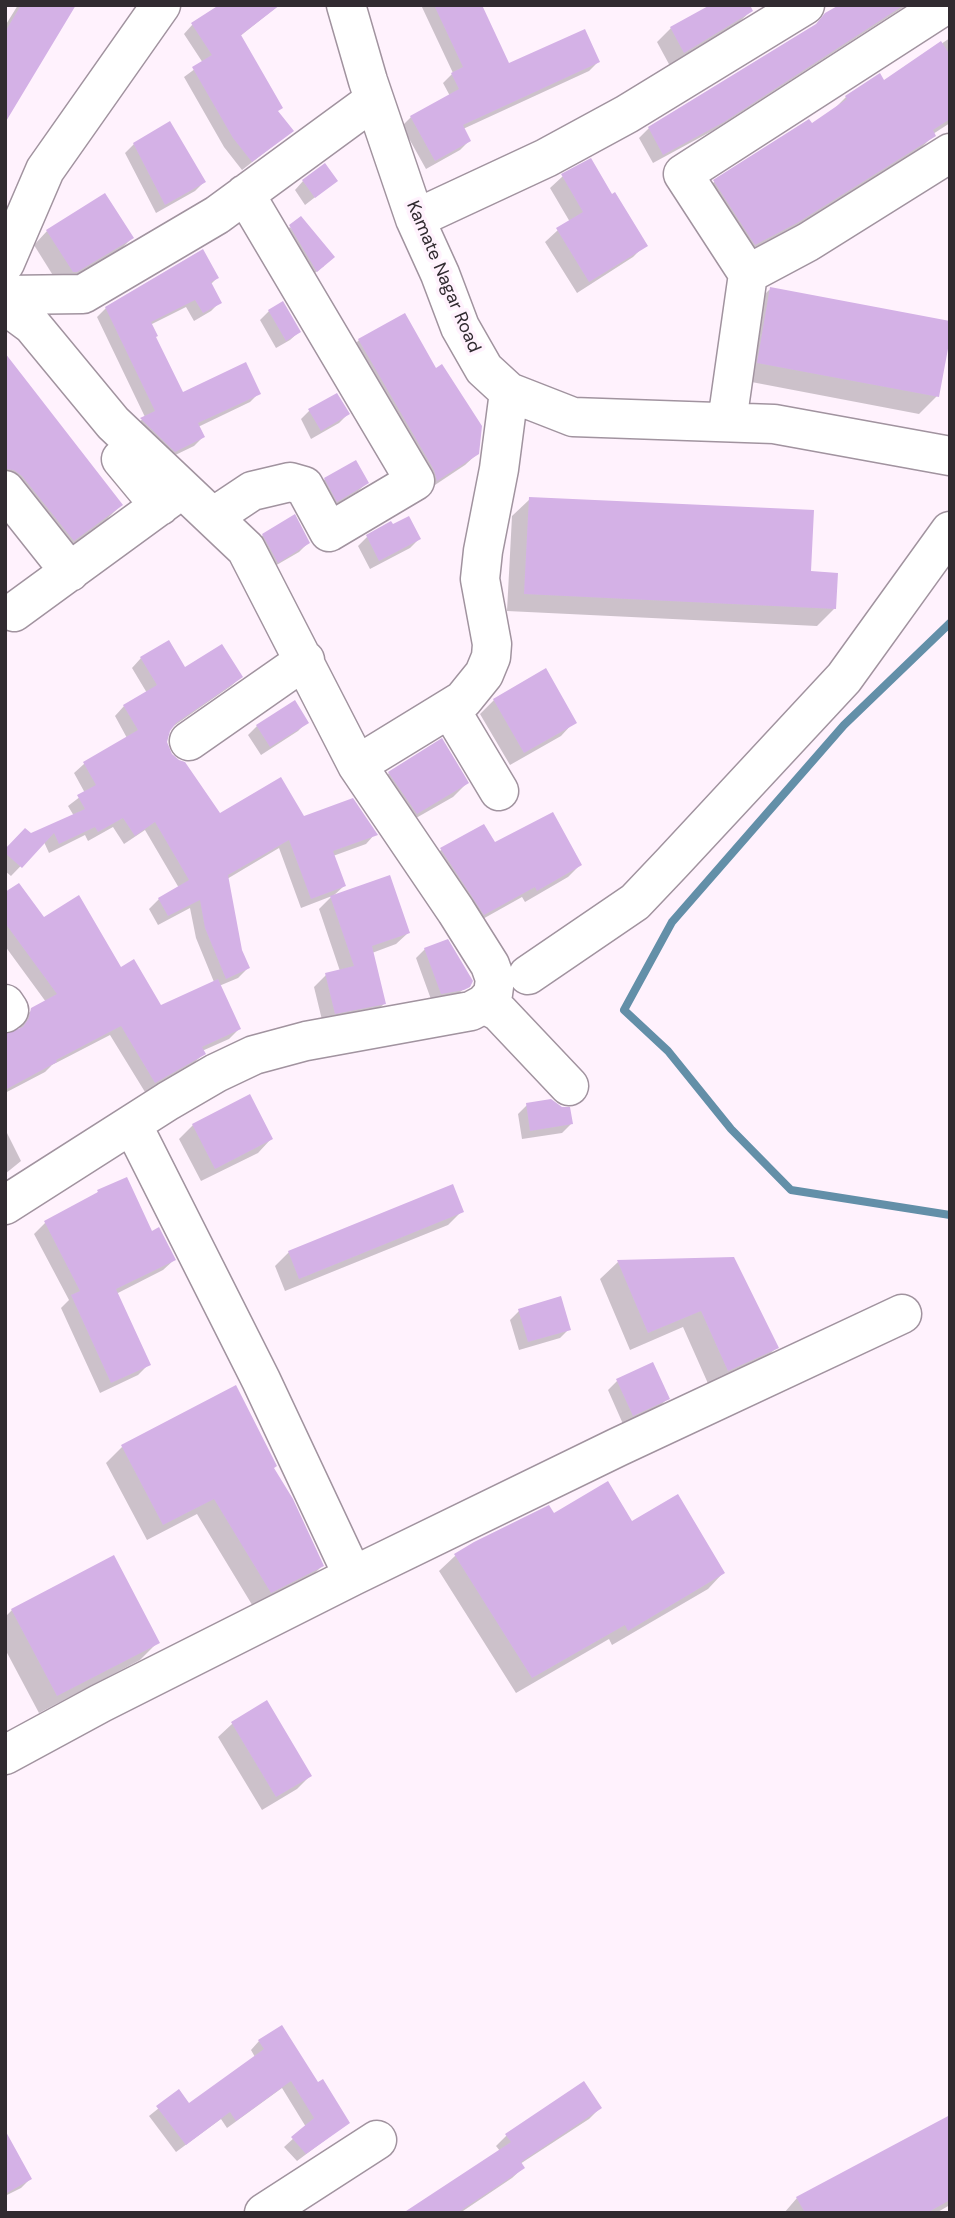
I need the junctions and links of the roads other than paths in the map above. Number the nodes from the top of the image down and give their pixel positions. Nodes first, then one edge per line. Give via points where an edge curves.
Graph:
1 (346, 5) edge
2 (805, 5) edge
3 (945, 5) edge
4 (158, 7) edge
5 (374, 100) junction
6 (950, 153) edge
7 (245, 194) junction
8 (415, 219) junction
9 (5, 263) edge
10 (748, 274) junction
11 (5, 295) edge
12 (5, 305) edge
13 (5, 343) edge
14 (509, 392) junction
15 (727, 422) junction
16 (950, 456) edge
17 (5, 490) edge
18 (171, 497) junction
19 (213, 517) junction
20 (950, 531) edge
21 (70, 572) junction
22 (15, 612) dead end
23 (305, 660) junction
24 (450, 709) junction
25 (189, 741) dead end
26 (357, 765) junction
27 (499, 791) dead end
28 (528, 975) dead end
29 (5, 1004) edge
30 (484, 1004) junction
31 (5, 1013) edge
32 (569, 1086) dead end
33 (132, 1124) junction
34 (5, 1205) edge
35 (902, 1314) dead end
36 (353, 1576) junction
37 (5, 1755) edge
38 (377, 2140) dead end
39 (264, 2213) edge

1 - 5 street, Kamate Nagar Road
2 - 8 street via 604,127
3 - 10 street via 683,174
4 - 9 street via 45,170
5 - 7 street
5 - 8 street, Kamate Nagar Road
6 - 10 street
7 - 11 street via 83,294
7 - 19 street via 415,481 330,532 304,486 290,482 253,491
8 - 14 street, Kamate Nagar Road via 460,327 484,369
10 - 15 street
12 - 18 street via 32,325
13 - 18 street via 13,339 29,347
14 - 15 street, Kamate Nagar Road via 573,417
14 - 24 street via 480,579 491,657 474,689
15 - 16 street, Kamate Nagar Road via 774,424
17 - 21 street
18 - 19 street
18 - 21 street
19 - 23 street via 246,548
20 - 28 street via 844,678 635,902
21 - 22 street
23 - 25 street
23 - 26 street
24 - 26 street
24 - 27 street
26 - 30 street via 490,965 495,979 493,994
29 - 31 street via 9,1010
30 - 32 street via 499,1012
30 - 33 street via 457,1016 306,1041 254,1055
33 - 34 street
33 - 36 street
35 - 36 street
36 - 37 street
38 - 39 street

